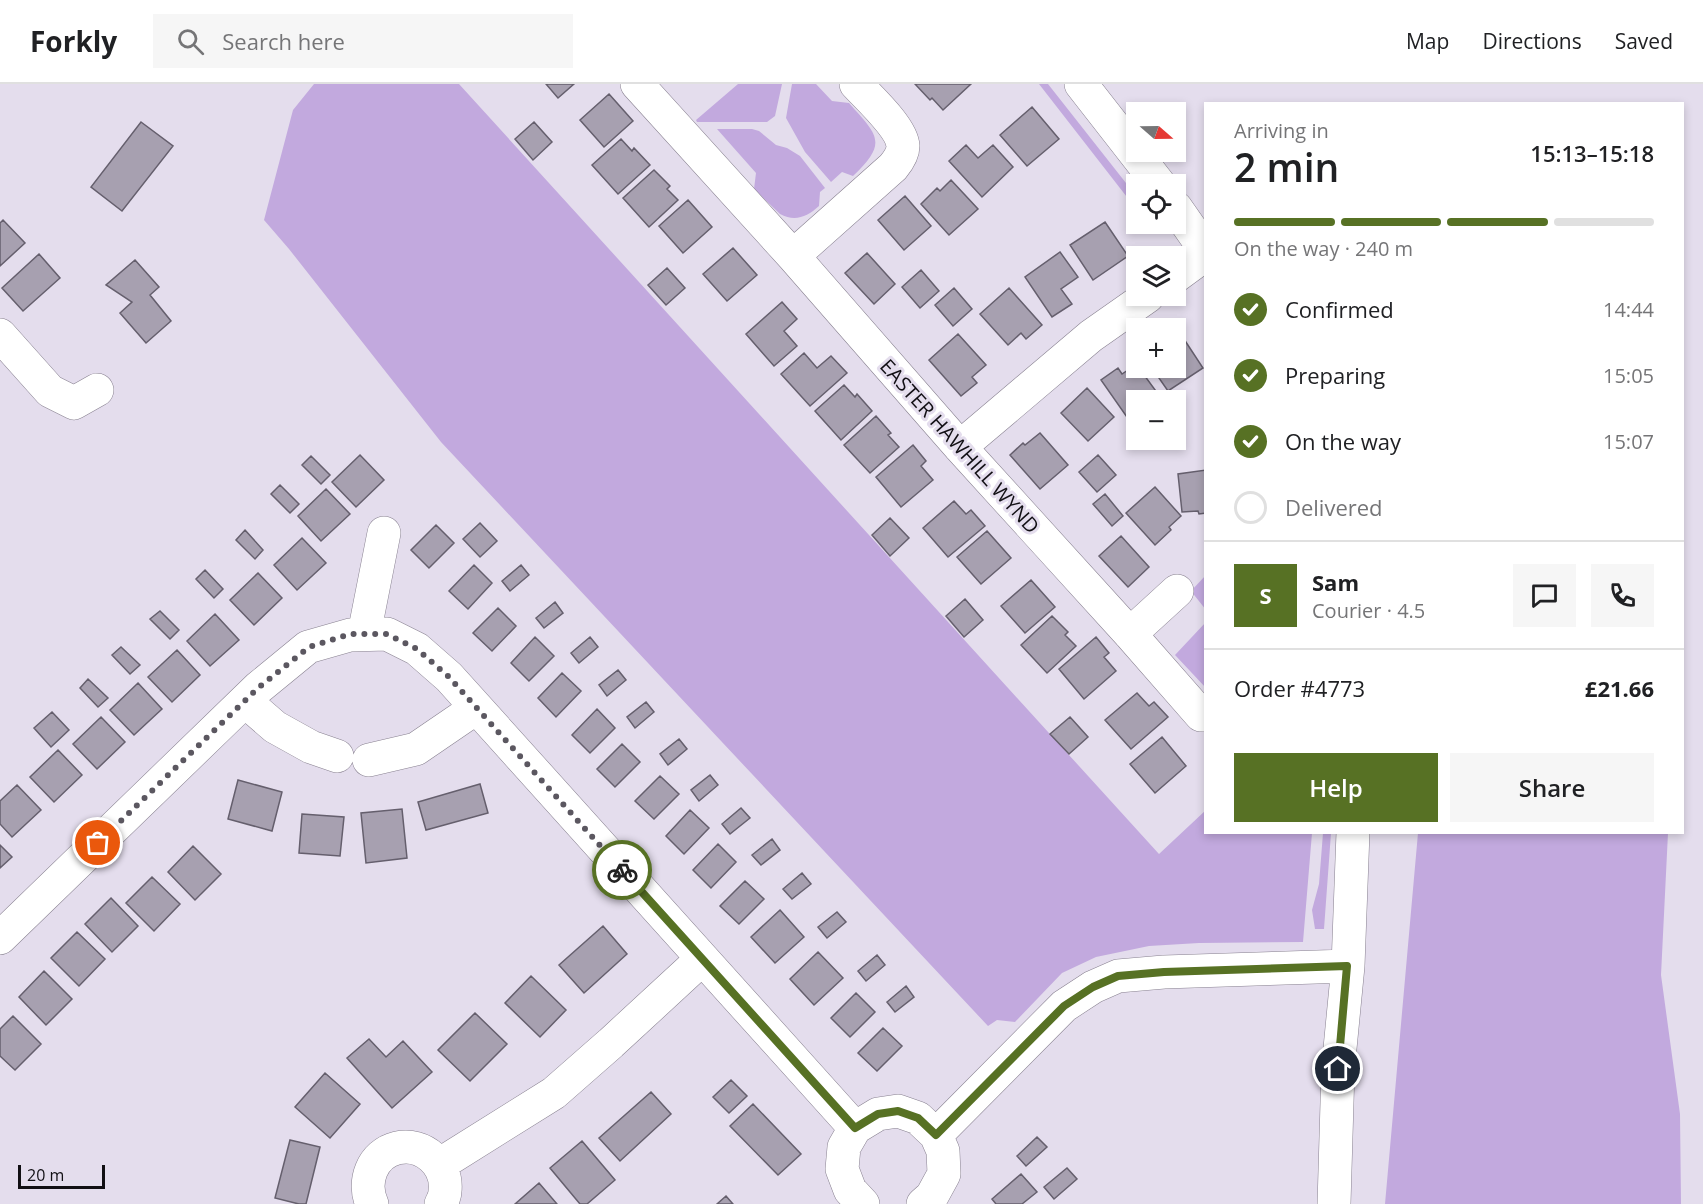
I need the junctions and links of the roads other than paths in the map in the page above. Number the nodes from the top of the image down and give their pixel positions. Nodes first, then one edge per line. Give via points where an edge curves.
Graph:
1 (637, 84) edge
2 (856, 84) edge
3 (1081, 84) edge
4 (1151, 174) edge
5 (1186, 223) edge
6 (1204, 249) edge
7 (1204, 254) edge
8 (793, 256) junction
9 (1186, 268) edge
10 (1134, 306) edge
11 (0, 335) edge
12 (97, 390) dead end
13 (960, 447) junction
14 (384, 533) dead end
15 (1177, 591) dead end
16 (364, 634) junction
17 (1130, 634) junction
18 (245, 701) junction
19 (476, 708) junction
20 (1202, 715) dead end
21 (337, 756) dead end
22 (369, 760) dead end
23 (1353, 834) edge
24 (0, 938) edge
25 (702, 959) junction
26 (1347, 966) junction
27 (855, 1128) junction
28 (936, 1135) junction
29 (440, 1165) junction
30 (931, 1201) edge
31 (372, 1204) edge
32 (441, 1204) edge
33 (863, 1204) edge
34 (1334, 1204) edge

1 - 8 street, EASTER HAWHILL WYND
2 - 8 street via 897,129 902,138 900,159
3 - 4 street
5 - 6 street
7 - 9 street
8 - 13 street, EASTER HAWHILL WYND
10 - 13 street via 1091,336
11 - 12 street via 50,391 74,403
13 - 17 street, EASTER HAWHILL WYND
14 - 16 street
15 - 17 street
16 - 18 street via 350,634 309,647
16 - 19 street via 387,634 417,649
17 - 20 street, EASTER HAWHILL WYND
18 - 21 street via 275,727 310,747
18 - 24 street
19 - 22 street via 416,749
19 - 25 street
23 - 26 street
25 - 27 street
25 - 29 street via 554,1093
26 - 28 street via 1118,976 1064,1006
26 - 34 street via 1338,1069
27 - 28 street via 878,1114 898,1111 918,1118
27 - 33 street via 844,1147 842,1169 850,1190
28 - 30 street via 943,1151 944,1174
29 - 31 street via 415,1148 397,1148 386,1153 370,1172
29 - 32 street via 445,1178

